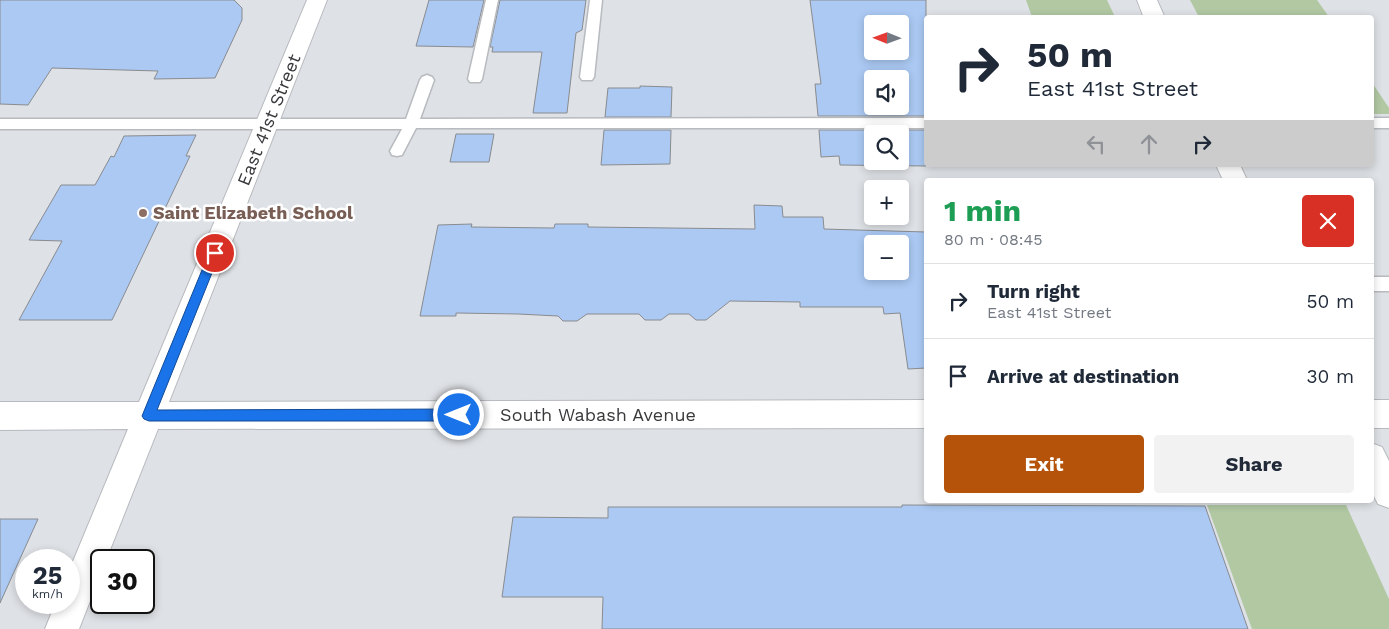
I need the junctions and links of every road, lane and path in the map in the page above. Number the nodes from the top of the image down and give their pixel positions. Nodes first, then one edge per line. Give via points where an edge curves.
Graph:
1 (317, 0) edge
2 (492, 0) edge
3 (596, 0) edge
4 (1147, 0) edge
5 (1154, 15) edge
6 (587, 77) dead end
7 (475, 79) dead end
8 (427, 80) dead end
9 (924, 123) edge
10 (1374, 123) edge
11 (1389, 123) edge
12 (0, 124) edge
13 (267, 124) junction
14 (411, 124) junction
15 (397, 151) dead end
16 (1374, 284) edge
17 (1389, 284) edge
18 (924, 414) edge
19 (1374, 414) edge
20 (1389, 414) edge
21 (0, 416) edge
22 (149, 416) junction
23 (1374, 463) edge
24 (1389, 493) edge
25 (62, 629) edge

1 - 13 street, East 41st Street
2 - 7 lane
3 - 6 lane
4 - 5 street
8 - 14 lane
9 - 14 lane
10 - 11 lane
12 - 13 lane
13 - 14 lane
13 - 22 street, East 41st Street
14 - 15 lane
16 - 17 lane
18 - 22 street, South Wabash Avenue
19 - 20 street
21 - 22 street, South Wabash Avenue
22 - 25 street, East 41st Street
23 - 24 street

